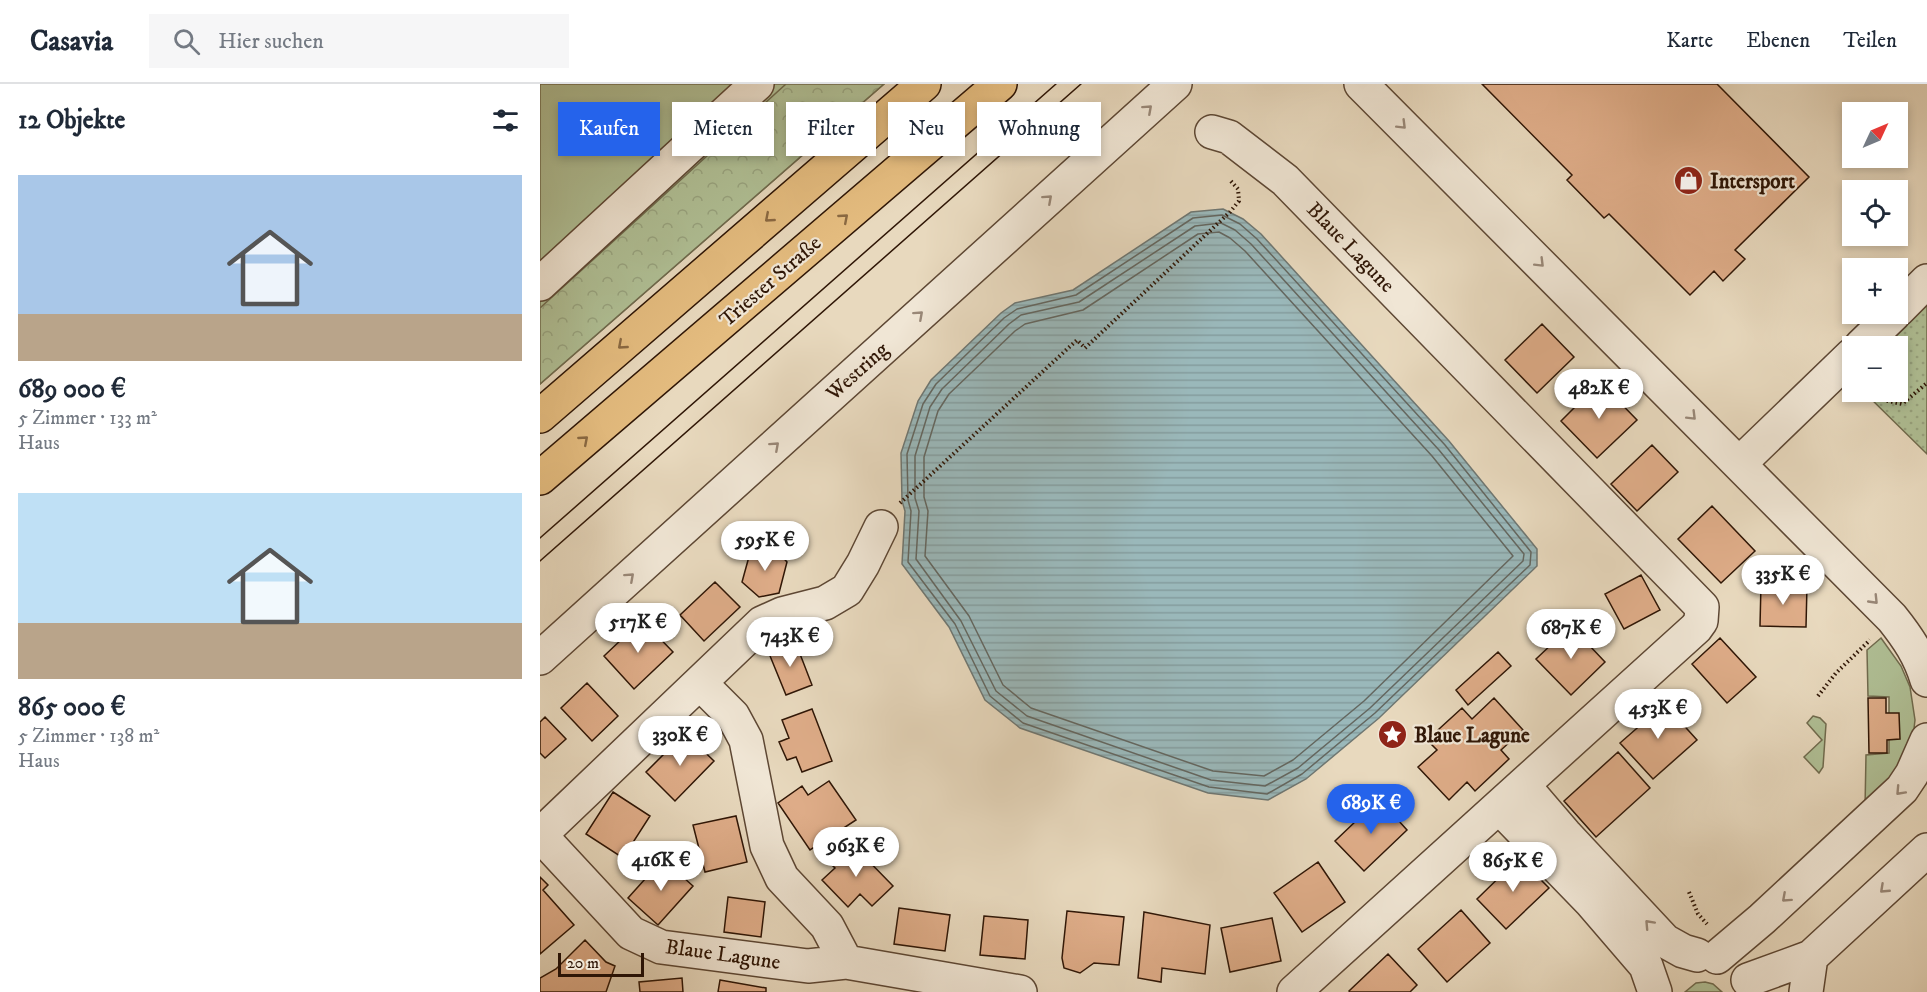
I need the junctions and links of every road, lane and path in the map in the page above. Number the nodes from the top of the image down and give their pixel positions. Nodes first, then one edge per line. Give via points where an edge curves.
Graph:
1 (757, 84) edge
2 (924, 84) edge
3 (1000, 84) edge
4 (1175, 84) edge
5 (1360, 84) edge
6 (1212, 132) dead end
7 (1230, 212) dead end
8 (1927, 281) edge
9 (540, 284) edge
10 (1908, 300) edge
11 (1884, 324) edge
12 (1871, 336) edge
13 (1842, 365) edge
14 (1927, 383) edge
15 (1820, 386) junction
16 (540, 416) edge
17 (1739, 464) junction
18 (540, 478) edge
19 (902, 501) dead end
20 (881, 527) dead end
21 (1861, 648) dead end
22 (540, 658) edge
23 (1927, 680) edge
24 (700, 683) junction
25 (1818, 696) dead end
26 (1927, 740) edge
27 (1523, 784) junction
28 (1499, 807) junction
29 (540, 835) edge
30 (1927, 849) edge
31 (1707, 956) junction
32 (1811, 957) junction
33 (846, 962) junction
34 (806, 979) edge
35 (1750, 986) edge
36 (1020, 992) edge
37 (1294, 992) edge
38 (1655, 992) edge
39 (1806, 992) edge

1 - 9 street
2 -> 16 main road
18 -> 3 main road, Triester Straße
22 -> 4 street, Westring
5 -> 17 street
6 - 27 street, Blaue Lagune via 1229,137 1285,180 1702,607 1696,628
7 - 19 path via 1085,348 1077,340
8 - 10 street
11 - 12 street
13 - 15 street
14 - 15 path via 1902,404
15 - 17 street
17 -> 23 street via 1892,618 1908,638
20 - 24 street, Blaue Lagune via 847,590 825,603 762,623
21 - 25 path
24 - 29 street, Blaue Lagune
24 - 33 street via 733,716 746,740 767,846 782,878 827,926
26 -> 31 street via 1902,789 1779,904
27 - 28 street, Blaue Lagune
31 -> 27 street via 1683,951 1665,941
28 - 37 street, Blaue Lagune
28 - 38 street via 1591,902 1646,966
29 - 34 street, Blaue Lagune via 631,933 661,947
30 -> 32 street
31 - 35 street via 1734,965
31 - 38 street via 1678,962 1664,975
32 - 35 street
32 - 39 street
33 - 34 street, Blaue Lagune
33 - 36 street, Blaue Lagune

